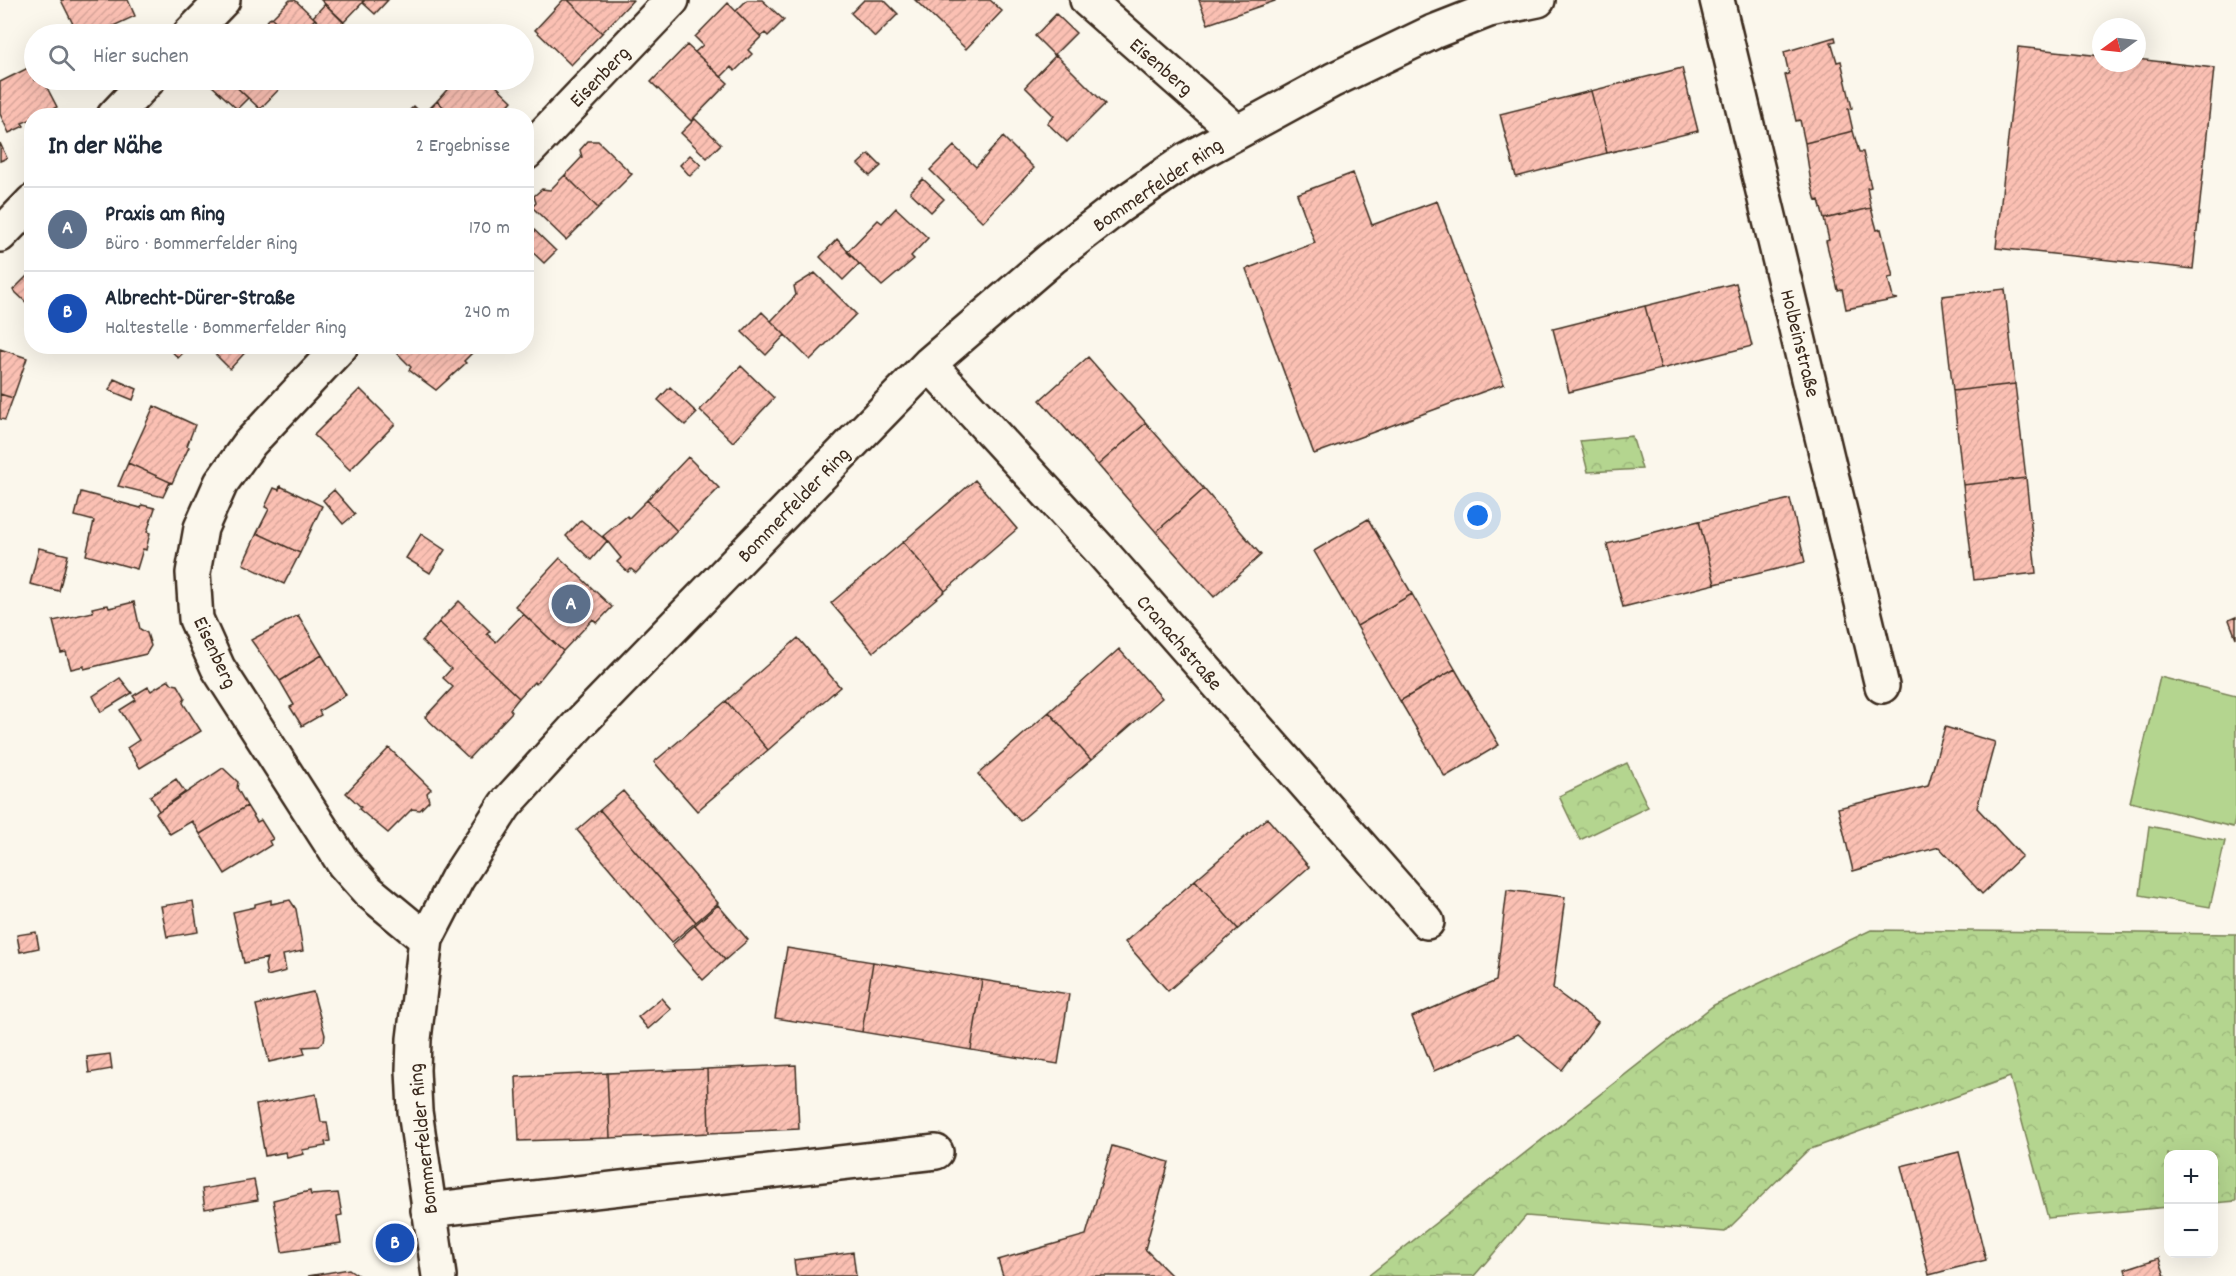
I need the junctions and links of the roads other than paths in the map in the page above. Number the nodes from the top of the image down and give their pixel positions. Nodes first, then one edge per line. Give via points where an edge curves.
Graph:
1 (223, 0) edge
2 (672, 0) edge
3 (1086, 0) edge
4 (1538, 0) edge
5 (1717, 0) edge
6 (200, 24) edge
7 (139, 90) edge
8 (122, 108) edge
9 (1238, 132) junction
10 (534, 145) edge
11 (24, 210) edge
12 (0, 236) edge
13 (333, 354) edge
14 (929, 364) junction
15 (1882, 687) dead end
16 (1427, 922) dead end
17 (426, 939) junction
18 (936, 1152) dead end
19 (428, 1210) junction
20 (439, 1276) edge

1 - 6 street
2 - 10 street, Eisenberg
3 - 9 street, Eisenberg
4 - 9 street, Bommerfelder Ring via 1489,10 1433,32
5 - 15 street, Holbeinstraße
7 - 8 street
9 - 14 street, Bommerfelder Ring via 1186,160 1118,207
11 - 12 street
13 - 17 street, Eisenberg via 250,443 221,483 201,528 193,573 196,619 218,668 344,864 368,891
14 - 16 street, Cranachstraße via 1102,552
14 - 17 street, Bommerfelder Ring via 505,805 457,879
17 - 19 street, Bommerfelder Ring via 413,1070
18 - 19 street
19 - 20 street, Bommerfelder Ring

